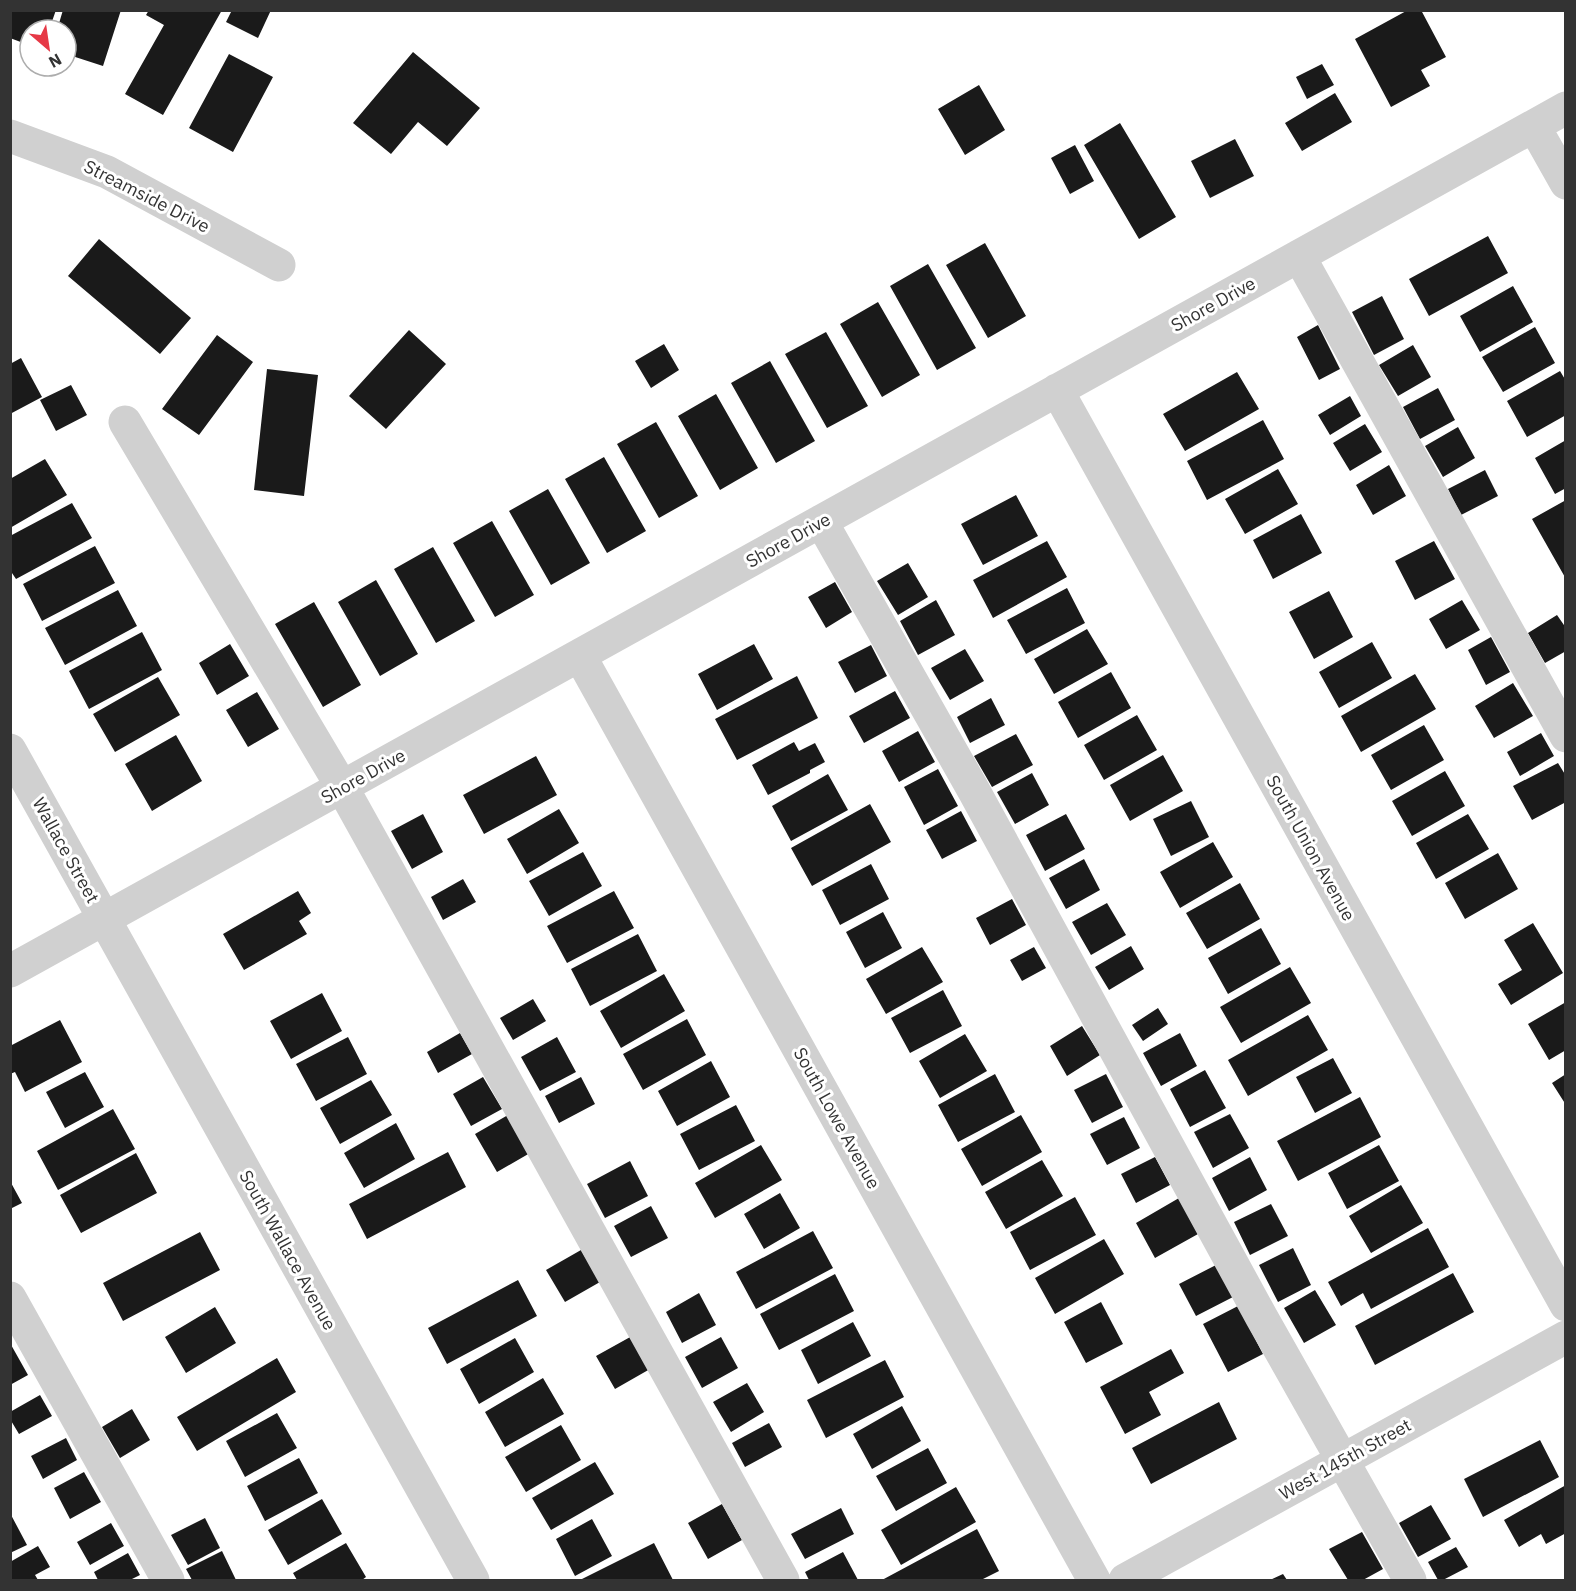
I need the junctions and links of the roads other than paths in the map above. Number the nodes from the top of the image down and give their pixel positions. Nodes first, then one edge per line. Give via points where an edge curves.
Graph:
1 (1566, 108) edge
2 (1534, 126) junction
3 (10, 136) edge
4 (1566, 183) edge
5 (1299, 256) junction
6 (279, 264) dead end
7 (1057, 390) junction
8 (125, 422) dead end
9 (820, 521) junction
10 (580, 656) junction
11 (1566, 736) edge
12 (10, 750) edge
13 (342, 787) junction
14 (104, 919) junction
15 (10, 971) edge
16 (10, 1298) edge
17 (1566, 1305) edge
18 (1566, 1337) edge
19 (1344, 1460) junction
20 (168, 1581) edge
21 (473, 1581) edge
22 (783, 1581) edge
23 (1094, 1581) edge
24 (1125, 1581) edge
25 (1410, 1581) edge

1 - 2 street, Shore Drive
2 - 4 street
2 - 5 street, Shore Drive
3 - 6 street, Streamside Drive via 107,172
5 - 7 street, Shore Drive
5 - 11 street
7 - 9 street, Shore Drive
7 - 17 street, South Union Avenue
8 - 13 street
9 - 10 street, Shore Drive
9 - 19 street via 975,791 1262,1318
10 - 13 street, Shore Drive
10 - 23 street, South Lowe Avenue
12 - 14 street, Wallace Street
13 - 14 street, Shore Drive
13 - 22 street
14 - 15 street, Shore Drive
14 - 21 street, South Wallace Avenue
16 - 20 street
18 - 19 street, West 145th Street
19 - 24 street, West 145th Street
19 - 25 street

